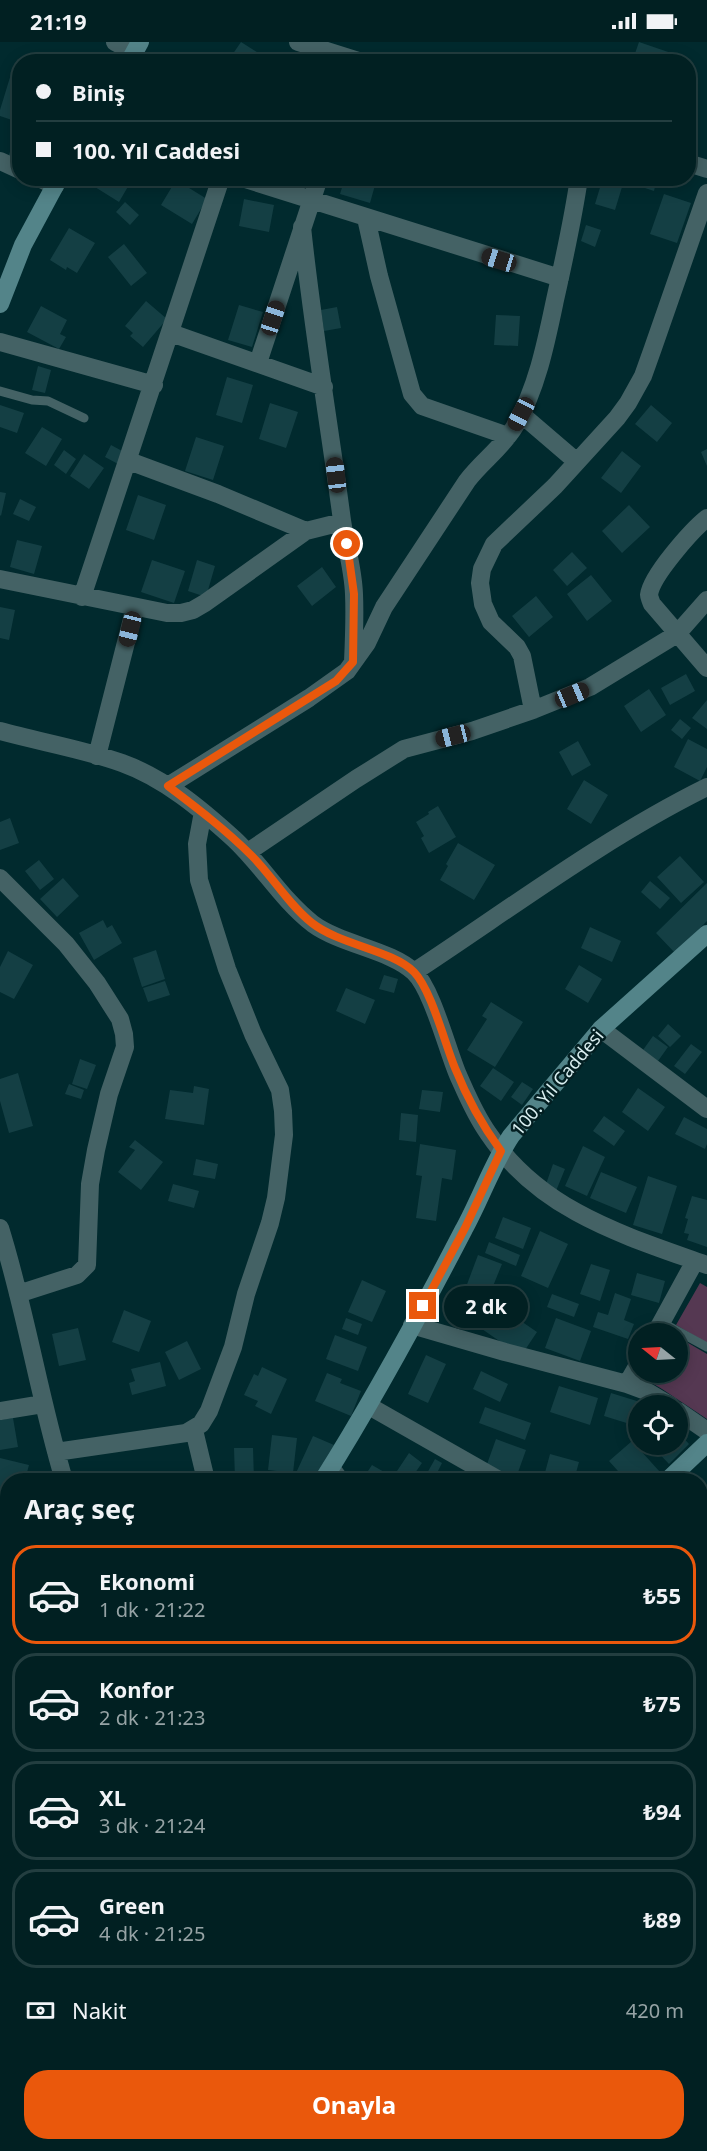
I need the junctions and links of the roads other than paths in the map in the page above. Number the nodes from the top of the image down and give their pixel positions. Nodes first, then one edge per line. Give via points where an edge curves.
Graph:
1 (115, 42) edge
2 (298, 42) edge
3 (134, 52) edge
4 (336, 54) edge
5 (49, 186) edge
6 (218, 186) edge
7 (266, 186) edge
8 (316, 186) edge
9 (577, 186) edge
10 (707, 193) edge
11 (311, 201) junction
12 (366, 218) junction
13 (302, 227) junction
14 (560, 278) junction
15 (0, 304) edge
16 (171, 333) junction
17 (0, 342) edge
18 (258, 363) junction
19 (154, 385) junction
20 (324, 387) junction
21 (0, 391) edge
22 (521, 414) junction
23 (84, 418) dead end
24 (508, 436) junction
25 (129, 461) junction
26 (577, 462) junction
27 (707, 518) edge
28 (342, 522) junction
29 (306, 531) junction
30 (0, 579) edge
31 (82, 597) junction
32 (707, 600) edge
33 (135, 607) junction
34 (677, 634) junction
35 (353, 662) junction
36 (707, 668) edge
37 (533, 710) junction
38 (0, 731) edge
39 (97, 756) junction
40 (168, 786) junction
41 (707, 788) edge
42 (203, 813) junction
43 (248, 852) junction
44 (0, 878) edge
45 (707, 934) edge
46 (414, 972) junction
47 (602, 1029) junction
48 (707, 1108) edge
49 (501, 1151) junction
50 (0, 1228) edge
51 (701, 1263) edge
52 (18, 1294) junction
53 (661, 1323) edge
54 (412, 1325) junction
55 (688, 1340) edge
56 (707, 1347) edge
57 (627, 1384) joint
58 (655, 1395) edge
59 (43, 1404) junction
60 (369, 1406) junction
61 (0, 1411) edge
62 (688, 1422) edge
63 (194, 1430) junction
64 (706, 1443) edge
65 (56, 1452) junction
66 (62, 1473) edge
67 (204, 1473) edge
68 (334, 1473) edge
69 (487, 1473) edge
70 (675, 1473) edge

1 - 3 street
2 - 4 street
5 - 15 street
6 - 16 street
7 - 11 street
8 - 11 street
9 - 14 street
10 - 26 street via 639,384 617,418
11 - 12 street
11 - 13 street
12 - 14 street
12 - 24 street via 412,394 422,406
13 - 18 street
13 - 20 street
14 - 22 street via 537,374
16 - 18 street
16 - 19 street
17 - 19 street
18 - 20 street
19 - 25 street
20 - 28 street
21 - 23 lane via 48,401
22 - 24 street
22 - 26 street
24 - 35 street via 467,481 384,607
25 - 29 street
25 - 31 street
26 - 37 street via 494,544 482,569 483,604 491,622 522,656
27 - 34 street via 671,556 649,595
28 - 29 street
28 - 35 street via 354,594
29 - 33 street via 193,610 167,613
30 - 31 street
31 - 33 street
32 - 34 street
33 - 39 street
34 - 36 street
34 - 37 street via 590,687
35 - 40 street via 336,681
37 - 43 street via 404,749
38 - 39 street
39 - 40 street via 122,763
40 - 42 street
41 - 46 street via 585,858
42 - 43 street
42 - 63 street via 197,844 199,880 227,969 280,1090 284,1135 270,1223 233,1347 209,1411
43 - 46 street via 313,924
44 - 52 street via 66,944 97,982 120,1019 125,1047 96,1149 90,1184 87,1265 77,1275
45 - 47 street, 100. Yıl Caddesi
46 - 49 street via 424,986 470,1101
47 - 48 street
47 - 49 street, 100. Yıl Caddesi
49 - 51 street via 526,1179 557,1202 612,1231
49 - 54 street, 100. Yıl Caddesi via 465,1228
50 - 52 street
51 - 53 street
52 - 59 street
54 - 57 street
54 - 60 street, 100. Yıl Caddesi
55 - 56 lane
57 - 58 street
59 - 61 street
59 - 65 street
60 - 68 street, 100. Yıl Caddesi
60 - 69 street
62 - 64 street
63 - 65 street
63 - 67 street
64 - 70 street
65 - 66 street

